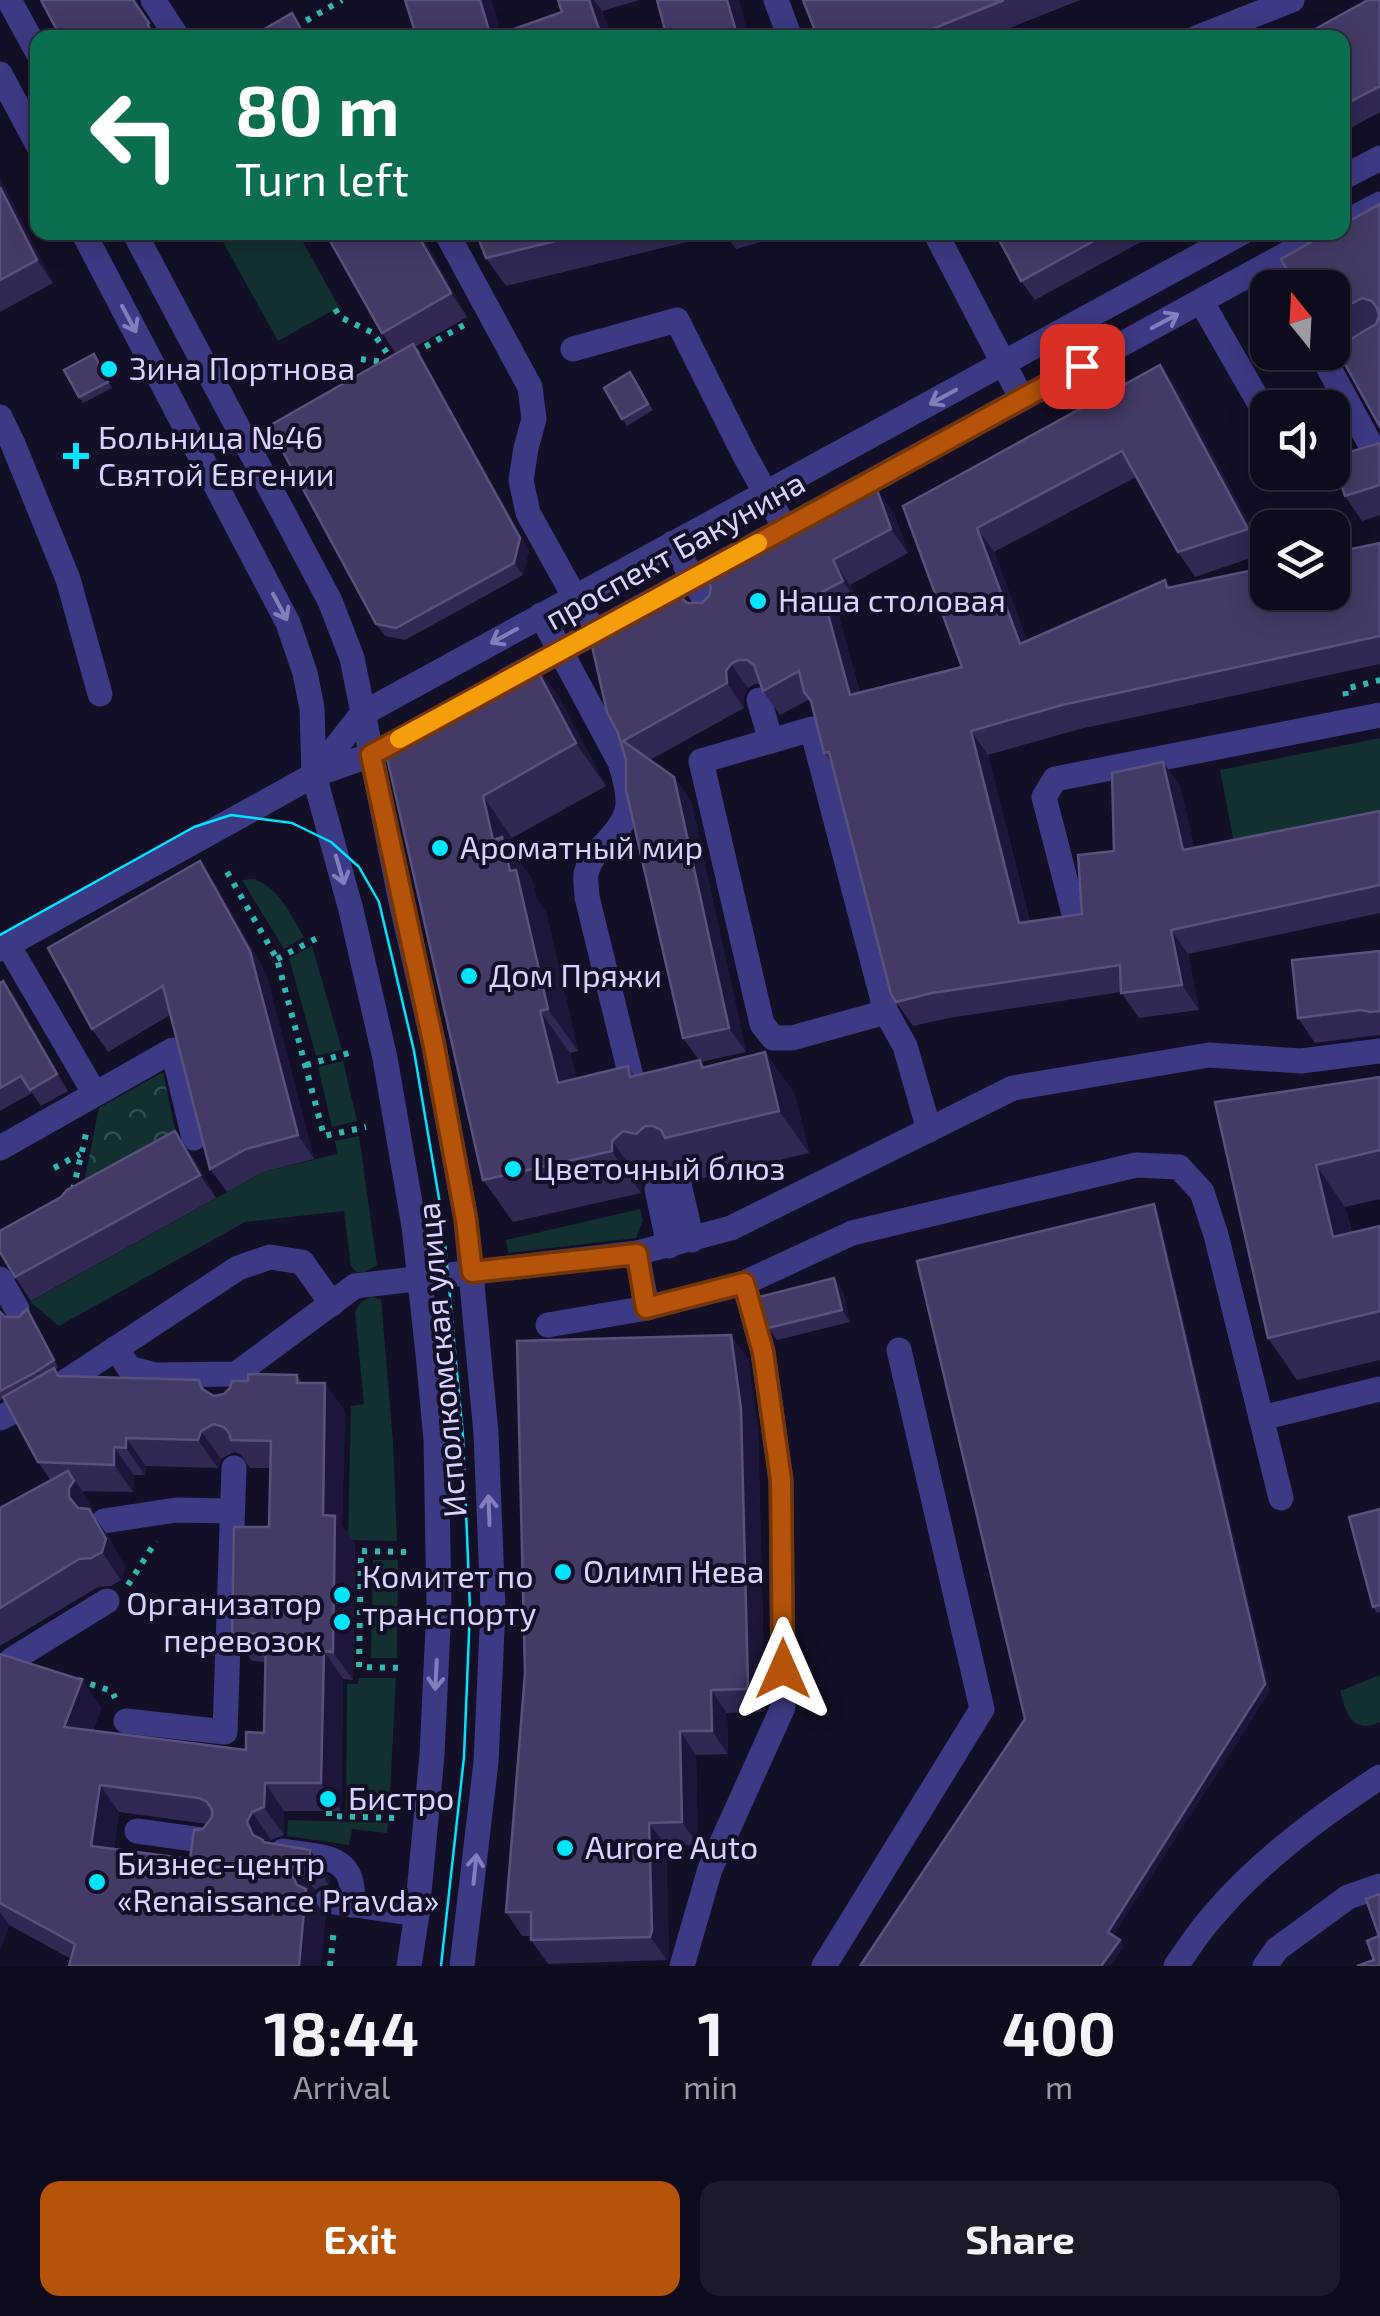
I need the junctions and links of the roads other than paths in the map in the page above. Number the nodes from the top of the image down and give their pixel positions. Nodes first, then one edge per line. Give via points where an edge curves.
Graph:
1 (10, 0) edge
2 (153, 0) edge
3 (776, 0) edge
4 (1292, 0) edge
5 (173, 30) edge
6 (787, 30) edge
7 (1216, 30) edge
8 (30, 37) edge
9 (0, 74) edge
10 (30, 130) edge
11 (1380, 158) edge
12 (1350, 174) edge
13 (1380, 204) edge
14 (1350, 220) edge
15 (87, 240) edge
16 (138, 240) edge
17 (450, 240) edge
18 (938, 240) edge
19 (1228, 240) edge
20 (1318, 240) edge
21 (1201, 302) junction
22 (573, 350) dead end
23 (1003, 364) junction
24 (1336, 370) edge
25 (1252, 390) edge
26 (1022, 399) junction
27 (0, 417) edge
28 (1374, 450) edge
29 (766, 493) junction
30 (784, 528) junction
31 (674, 544) junction
32 (692, 578) junction
33 (575, 597) junction
34 (712, 613) edge
35 (541, 616) junction
36 (594, 632) junction
37 (560, 650) junction
38 (100, 694) dead end
39 (482, 694) edge
40 (759, 700) edge
41 (362, 714) junction
42 (1380, 715) edge
43 (402, 737) edge
44 (771, 741) junction
45 (371, 755) junction
46 (314, 776) junction
47 (1072, 910) dead end
48 (4, 947) edge
49 (886, 1012) junction
50 (1380, 1051) edge
51 (634, 1089) edge
52 (95, 1094) junction
53 (929, 1130) junction
54 (194, 1138) edge
55 (0, 1148) edge
56 (668, 1186) edge
57 (681, 1243) junction
58 (637, 1254) junction
59 (472, 1272) junction
60 (421, 1278) junction
61 (0, 1279) edge
62 (744, 1283) junction
63 (332, 1304) junction
64 (646, 1308) junction
65 (17, 1309) edge
66 (548, 1324) dead end
67 (116, 1348) junction
68 (899, 1350) dead end
69 (1380, 1389) edge
70 (0, 1418) edge
71 (1261, 1418) junction
72 (234, 1468) edge
73 (1282, 1498) dead end
74 (232, 1511) junction
75 (104, 1521) dead end
76 (107, 1601) road end
77 (0, 1670) edge
78 (126, 1721) dead end
79 (1380, 1776) edge
80 (137, 1831) dead end
81 (216, 1842) edge
82 (283, 1851) edge
83 (1380, 1886) edge
84 (417, 1914) junction
85 (409, 1966) edge
86 (462, 1966) edge
87 (682, 1966) edge
88 (824, 1966) edge
89 (1176, 1966) edge
90 (1265, 1966) edge

1 - 8 street
2 - 5 street
3 - 6 street
4 - 7 street
9 - 10 street
11 - 12 street
13 - 14 street
15 -> 46 street, Исполкомская улица via 288,622 312,708
16 - 41 street, Исполкомская улица via 330,600 352,658
17 - 33 street via 530,386 534,420 521,480 528,513
18 - 23 street
19 - 23 street, проспект Бакунина
20 - 21 street, проспект Бакунина via 1275,273
21 - 25 street
26 -> 21 street, проспект Бакунина
22 - 29 street via 677,320
23 - 26 street
23 -> 29 street, проспект Бакунина
24 - 28 street
26 - 30 street, проспект Бакунина
27 - 38 street via 68,578
29 - 30 street
29 - 31 street, проспект Бакунина
30 - 32 street, проспект Бакунина
31 - 32 street
31 - 33 street, проспект Бакунина
32 - 34 street
32 - 36 street, проспект Бакунина
33 - 35 street, проспект Бакунина
33 - 36 street
35 - 37 street
35 -> 41 street, проспект Бакунина
36 - 37 street, проспект Бакунина
37 - 39 street, проспект Бакунина
37 - 51 street via 628,786 620,830 593,856 586,874
40 - 44 street
41 - 45 street, Исполкомская улица
41 - 46 street, проспект Бакунина
42 - 47 street via 1055,779 1044,797
43 - 45 street, проспект Бакунина
44 - 49 street via 812,729
44 - 49 street via 701,761 762,1024 773,1038 792,1038
45 - 46 street, проспект Бакунина
45 - 59 street, Исполкомская улица via 434,1046
46 - 48 street, проспект Бакунина
46 -> 60 street, Исполкомская улица via 385,1058
48 - 52 street
49 - 53 street via 904,1046
50 - 53 street via 1301,1062 1209,1055 1013,1088
52 - 54 street via 173,1050
52 - 55 street
53 - 57 street via 731,1228
56 - 57 street
57 - 58 street
58 - 59 street
58 - 64 street
59 - 60 street
86 -> 59 street, Исполкомская улица via 486,1762 492,1608
60 - 63 street via 355,1286
60 -> 84 street, Исполкомская улица via 436,1439 440,1606
61 - 65 street
62 - 64 street
62 - 71 street via 852,1233 1136,1165 1179,1168 1202,1192
62 - 87 street via 763,1352 781,1480 784,1706 710,1870
63 - 67 street via 235,1382 130,1368
63 - 67 street via 302,1262 270,1257 238,1268
64 - 66 street
67 - 70 street
68 - 88 street via 982,1709
69 - 71 street
71 - 73 street
72 - 74 street
74 - 75 street via 176,1510
74 - 78 street via 225,1732
76 - 77 street
79 - 89 street via 1259,1869
80 - 81 street
82 - 84 street via 338,1861 354,1886 340,1903
83 - 90 street via 1348,1897 1277,1949
84 - 85 street, Исполкомская улица

